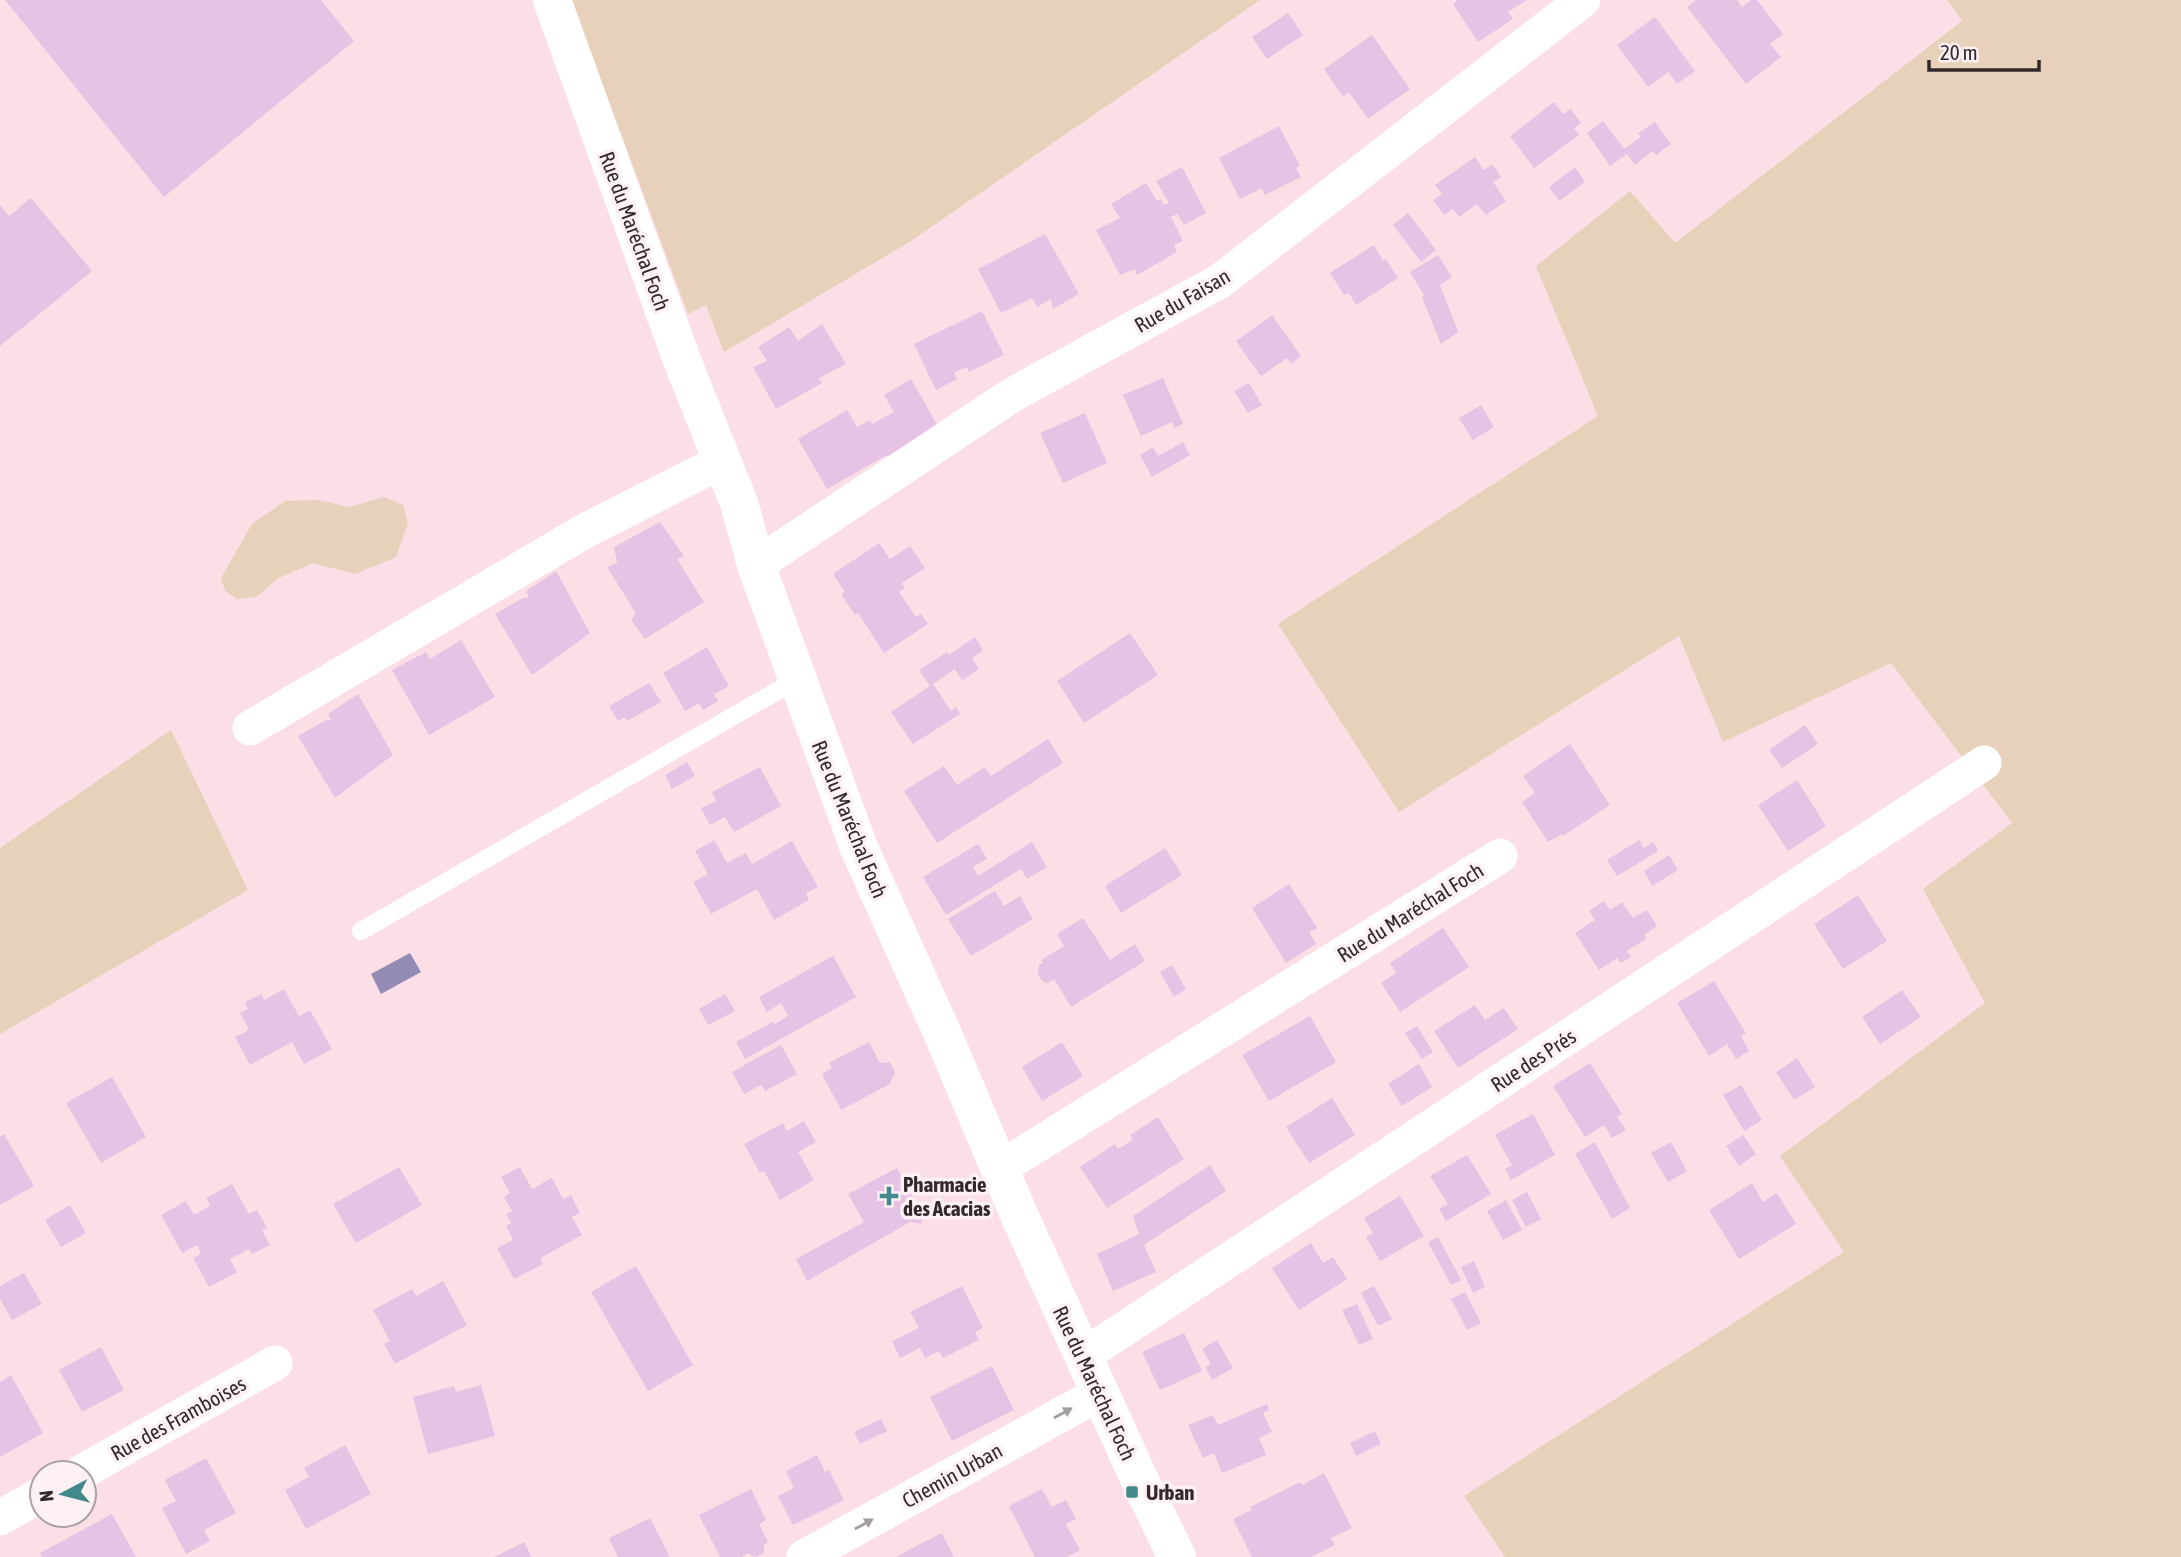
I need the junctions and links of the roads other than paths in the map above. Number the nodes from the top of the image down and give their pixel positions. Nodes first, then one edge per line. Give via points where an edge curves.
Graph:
1 (552, 0) edge
2 (1583, 0) edge
3 (722, 461) junction
4 (756, 565) junction
5 (796, 680) junction
6 (250, 728) dead end
7 (1984, 763) dead end
8 (1500, 856) dead end
9 (362, 931) dead end
10 (1000, 1168) junction
11 (1083, 1356) junction
12 (275, 1363) dead end
13 (1100, 1393) junction
14 (98, 1463) edge
15 (28, 1502) edge
16 (0, 1518) edge
17 (804, 1557) edge
18 (1177, 1557) edge

1 - 3 main road, Rue du Maréchal Foch
2 - 4 street, Rue du Faisan via 1220,281 1012,394
3 - 4 main road, Rue du Maréchal Foch
3 - 6 street via 583,532
4 - 5 main road, Rue du Maréchal Foch
5 - 9 lane
5 - 10 main road, Rue du Maréchal Foch via 859,848
7 - 11 street, Rue des Prés
8 - 10 street, Rue du Maréchal Foch
10 - 11 main road, Rue du Maréchal Foch
11 - 13 main road, Rue du Maréchal Foch
12 - 14 street, Rue des Framboises
17 -> 13 street, Chemin Urban
13 - 18 main road, Rue du Maréchal Foch
15 - 16 street

